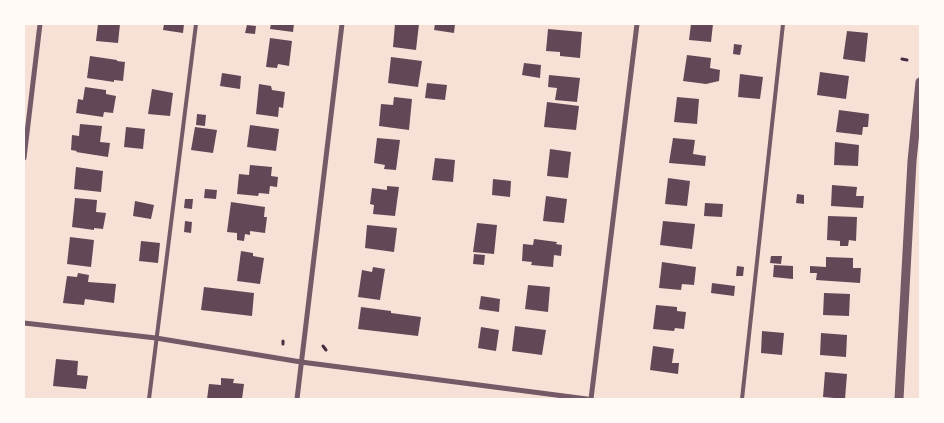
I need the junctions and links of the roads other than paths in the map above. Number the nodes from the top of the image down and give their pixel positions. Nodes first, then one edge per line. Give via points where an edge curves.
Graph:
1 (40, 24) edge
2 (196, 24) edge
3 (342, 24) edge
4 (637, 24) edge
5 (783, 24) edge
6 (920, 88) edge
7 (24, 158) edge
8 (24, 324) edge
9 (156, 338) junction
10 (301, 362) junction
11 (149, 399) edge
12 (297, 399) edge
13 (587, 399) edge
14 (591, 399) edge
15 (742, 399) edge
16 (899, 399) edge

1 - 7 street
2 - 9 lane
3 - 10 street
4 - 14 street
5 - 15 lane
6 - 16 street via 912,162
8 - 9 street
9 - 10 street
9 - 11 lane
10 - 12 street
10 - 13 street

